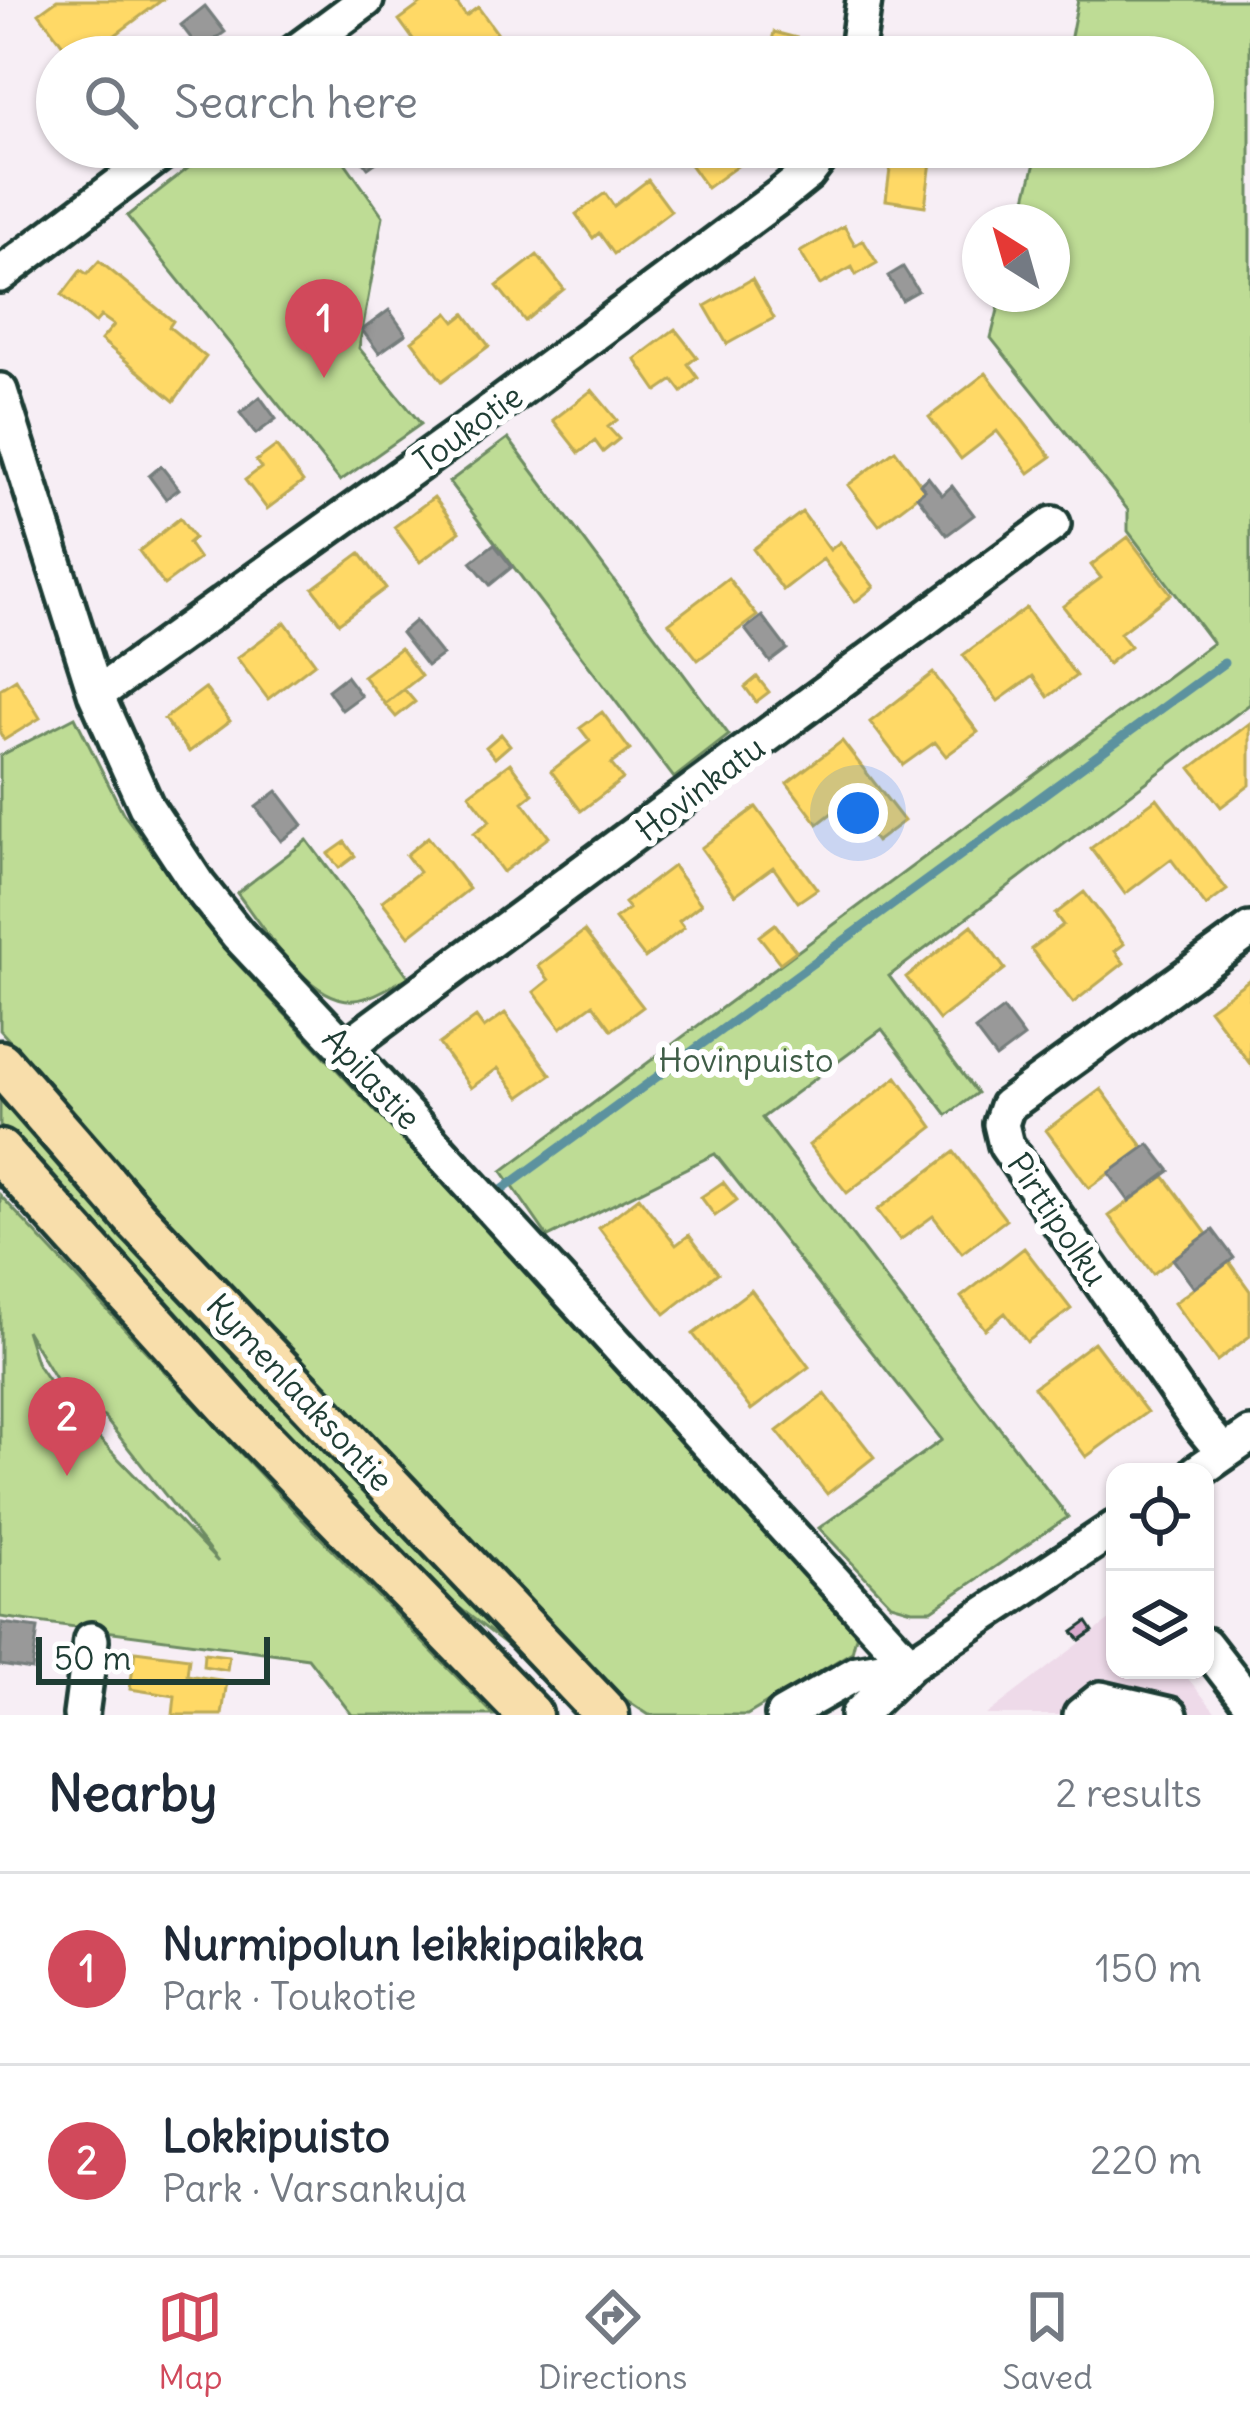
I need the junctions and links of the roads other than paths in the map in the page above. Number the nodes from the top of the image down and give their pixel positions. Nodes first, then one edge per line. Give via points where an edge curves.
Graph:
1 (366, 0) edge
2 (864, 0) edge
3 (317, 36) edge
4 (859, 36) edge
5 (141, 168) edge
6 (812, 168) edge
7 (0, 274) edge
8 (0, 392) edge
9 (1053, 524) dead end
10 (96, 695) junction
11 (1250, 930) edge
12 (345, 1048) junction
13 (0, 1063) edge
14 (0, 1152) edge
15 (1224, 1453) edge
16 (1106, 1534) edge
17 (92, 1640) dead end
18 (1214, 1657) edge
19 (910, 1664) junction
20 (1250, 1703) edge
21 (81, 1715) edge
22 (530, 1715) edge
23 (607, 1715) edge
24 (784, 1715) edge
25 (858, 1715) edge
26 (1081, 1715) edge
27 (1171, 1715) edge
28 (1235, 1715) edge

1 - 3 street
2 - 4 street
5 - 7 street
6 - 10 street, Toukotie
8 - 10 street, Apilastie
9 - 12 street, Hovinkatu
10 - 12 street, Apilastie via 146,806 197,885
11 - 15 street, Pirttipolku via 1007,1106 1001,1124 1006,1144
12 - 19 street, Apilastie
13 - 23 main road, Kymenlaaksontie via 154,1238
14 - 22 main road, Kymenlaaksontie via 235,1412
16 - 19 street
17 - 21 street
18 - 20 street
19 - 24 street via 856,1673
19 - 25 street
20 - 28 street
26 - 27 street via 1101,1699

